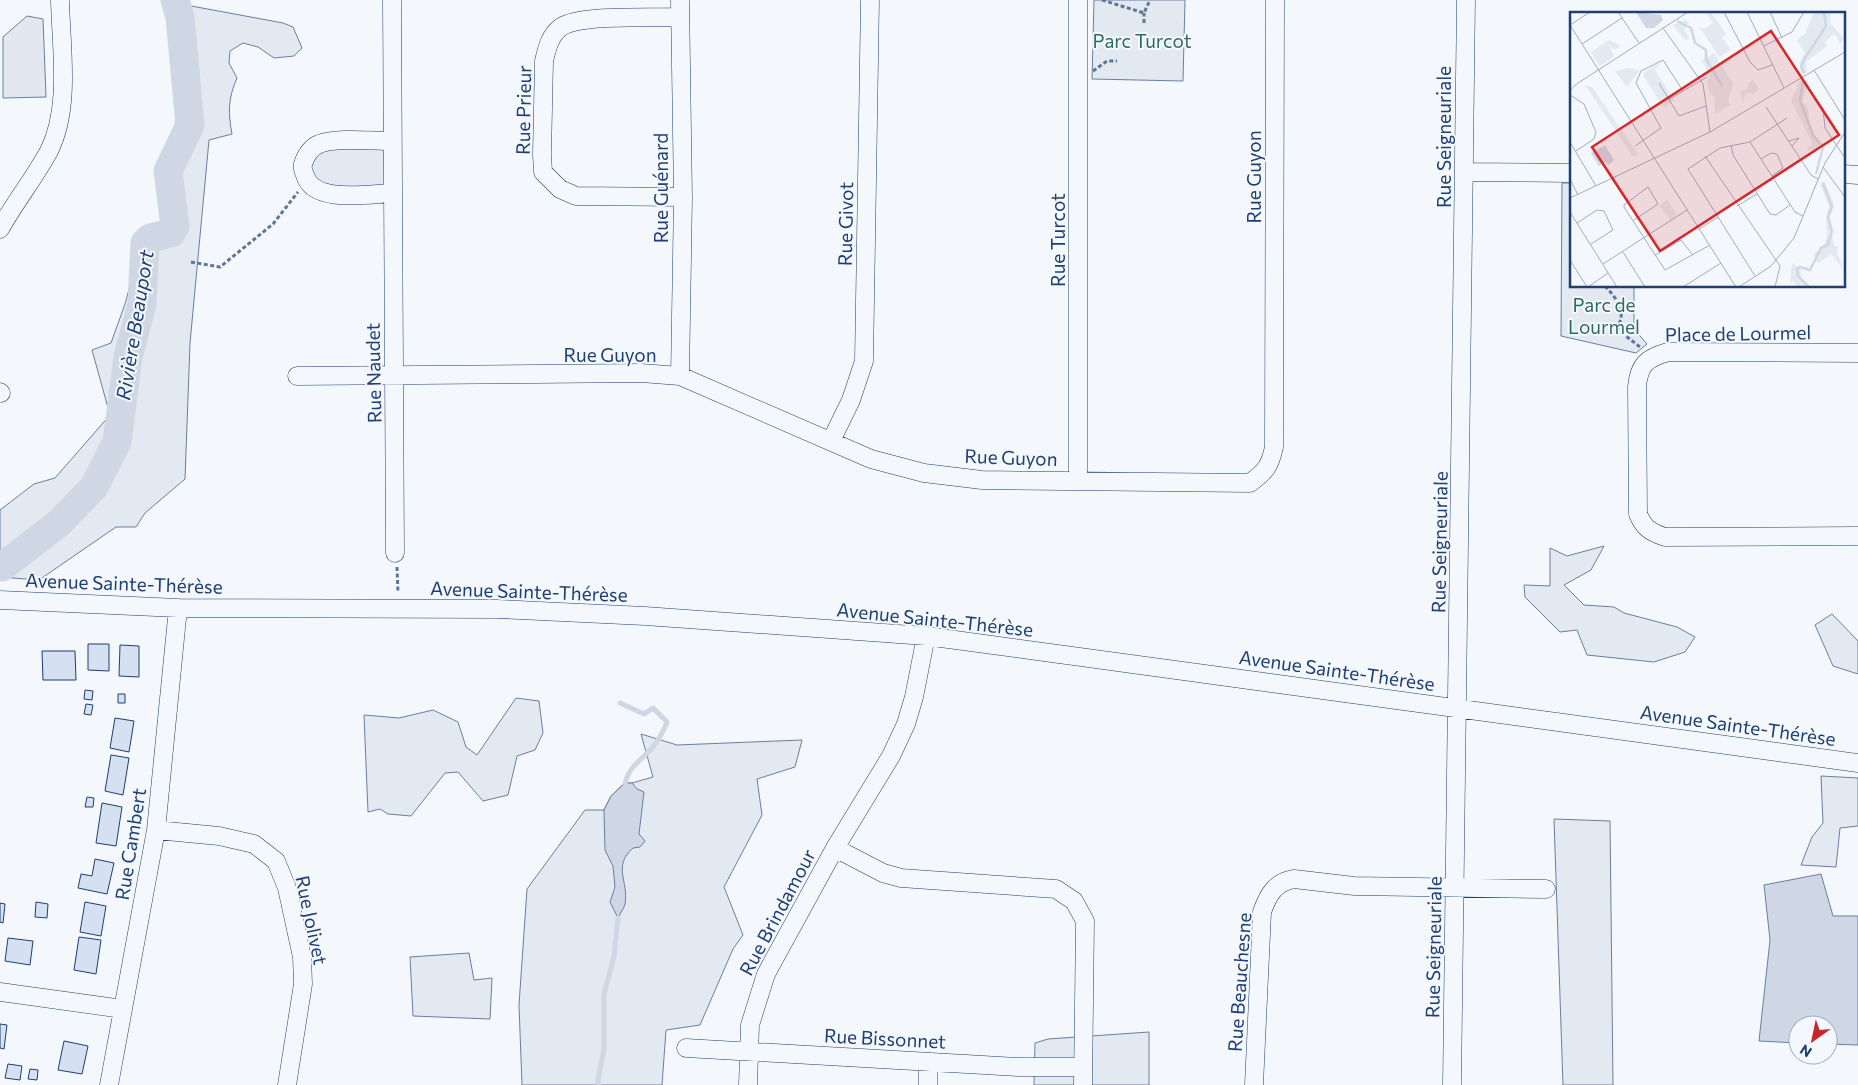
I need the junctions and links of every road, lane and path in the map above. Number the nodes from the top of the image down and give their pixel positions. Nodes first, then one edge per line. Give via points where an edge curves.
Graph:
1 (60, 0) edge
2 (392, 0) edge
3 (870, 0) edge
4 (1078, 0) edge
5 (1102, 0) edge
6 (1150, 0) edge
7 (1275, 0) edge
8 (1466, 0) edge
9 (680, 8) edge
10 (1144, 13) junction
11 (1144, 23) dead end
12 (1117, 61) dead end
13 (1078, 81) junction
14 (392, 141) junction
15 (1464, 172) junction
16 (1570, 173) edge
17 (306, 182) junction
18 (392, 193) junction
19 (683, 197) junction
20 (0, 229) edge
21 (191, 262) dead end
22 (1607, 288) edge
23 (1858, 353) edge
24 (1652, 357) junction
25 (297, 376) dead end
26 (680, 376) junction
27 (395, 377) junction
28 (831, 441) junction
29 (1078, 480) junction
30 (1858, 536) edge
31 (395, 553) joint
32 (0, 600) edge
33 (178, 608) junction
34 (397, 608) junction
35 (926, 636) junction
36 (1459, 708) junction
37 (1858, 763) edge
38 (156, 830) junction
39 (835, 848) junction
40 (1456, 888) junction
41 (1546, 889) dead end
42 (0, 992) edge
43 (123, 1009) junction
44 (686, 1048) dead end
45 (748, 1051) junction
46 (928, 1062) junction
47 (1083, 1067) junction
48 (109, 1085) edge
49 (287, 1085) edge
50 (748, 1085) edge
51 (928, 1085) edge
52 (1083, 1085) edge
53 (1254, 1085) edge
54 (1452, 1085) edge

1 - 20 street via 60,121 49,151
2 - 14 street, Rue Naudet
3 - 28 street, Rue Givot via 864,361 851,400
4 - 13 street, Rue Turcot
5 - 10 path
6 - 10 path
7 - 29 street, Rue Guyon via 1274,437 1270,464 1250,483
8 - 15 street, Rue Seigneuriale
9 - 19 street, Rue Guénard
9 - 19 street, Rue Prieur via 578,20 562,27 553,36 544,61 542,155 544,172 551,181 576,196
10 - 11 path
12 - 13 path via 1108,61
13 - 29 street, Rue Turcot
14 - 17 street via 320,144 308,152 302,167
14 - 18 street, Rue Naudet
15 - 16 street
15 - 36 street, Rue Seigneuriale
17 - 18 street via 318,192 336,195
17 - 21 path via 273,224 220,268
18 - 27 street, Rue Naudet
19 - 26 street, Rue Guénard
22 - 24 path via 1621,308 1622,317 1618,324 1622,333
23 - 24 street, Place de Lourmel via 1668,352
24 - 30 street, Place de Lourmel via 1638,374 1637,387 1638,514 1643,526 1665,537
25 - 27 street, Rue Guyon
26 - 27 street, Rue Guyon via 641,373
26 - 28 street, Rue Guyon
27 - 31 street, Rue Naudet
28 - 29 street, Rue Guyon via 871,459 924,473 982,480
31 - 34 path via 399,579
32 - 33 street, Avenue Sainte-Thérèse
33 - 34 street, Avenue Sainte-Thérèse
33 - 38 street, Rue Cambert
34 - 35 street, Avenue Sainte-Thérèse via 497,608
35 - 36 street, Avenue Sainte-Thérèse
35 - 39 street, Rue Brindamour via 906,724 891,756
36 - 37 street, Avenue Sainte-Thérèse
36 - 40 street, Rue Seigneuriale
38 - 43 street, Rue Cambert
38 - 49 street, Rue Jolivet via 219,836 254,844 276,861 287,888 302,957 303,984
39 - 45 street, Rue Brindamour via 766,974 750,1025
39 - 47 street, Rue Brindamour via 901,878 1056,889 1074,901 1086,921
40 - 41 street, Rue Beauchesne
40 - 53 street, Rue Beauchesne via 1354,886 1294,879 1277,885 1262,912
40 - 54 street, Rue Seigneuriale
42 - 43 street
43 - 48 street, Rue Cambert
44 - 45 street, Rue Bissonnet
45 - 46 street, Rue Bissonnet
45 - 50 street, Rue Brindamour
46 - 47 street, Rue Bissonnet
46 - 51 street
47 - 52 street, Rue Brindamour

